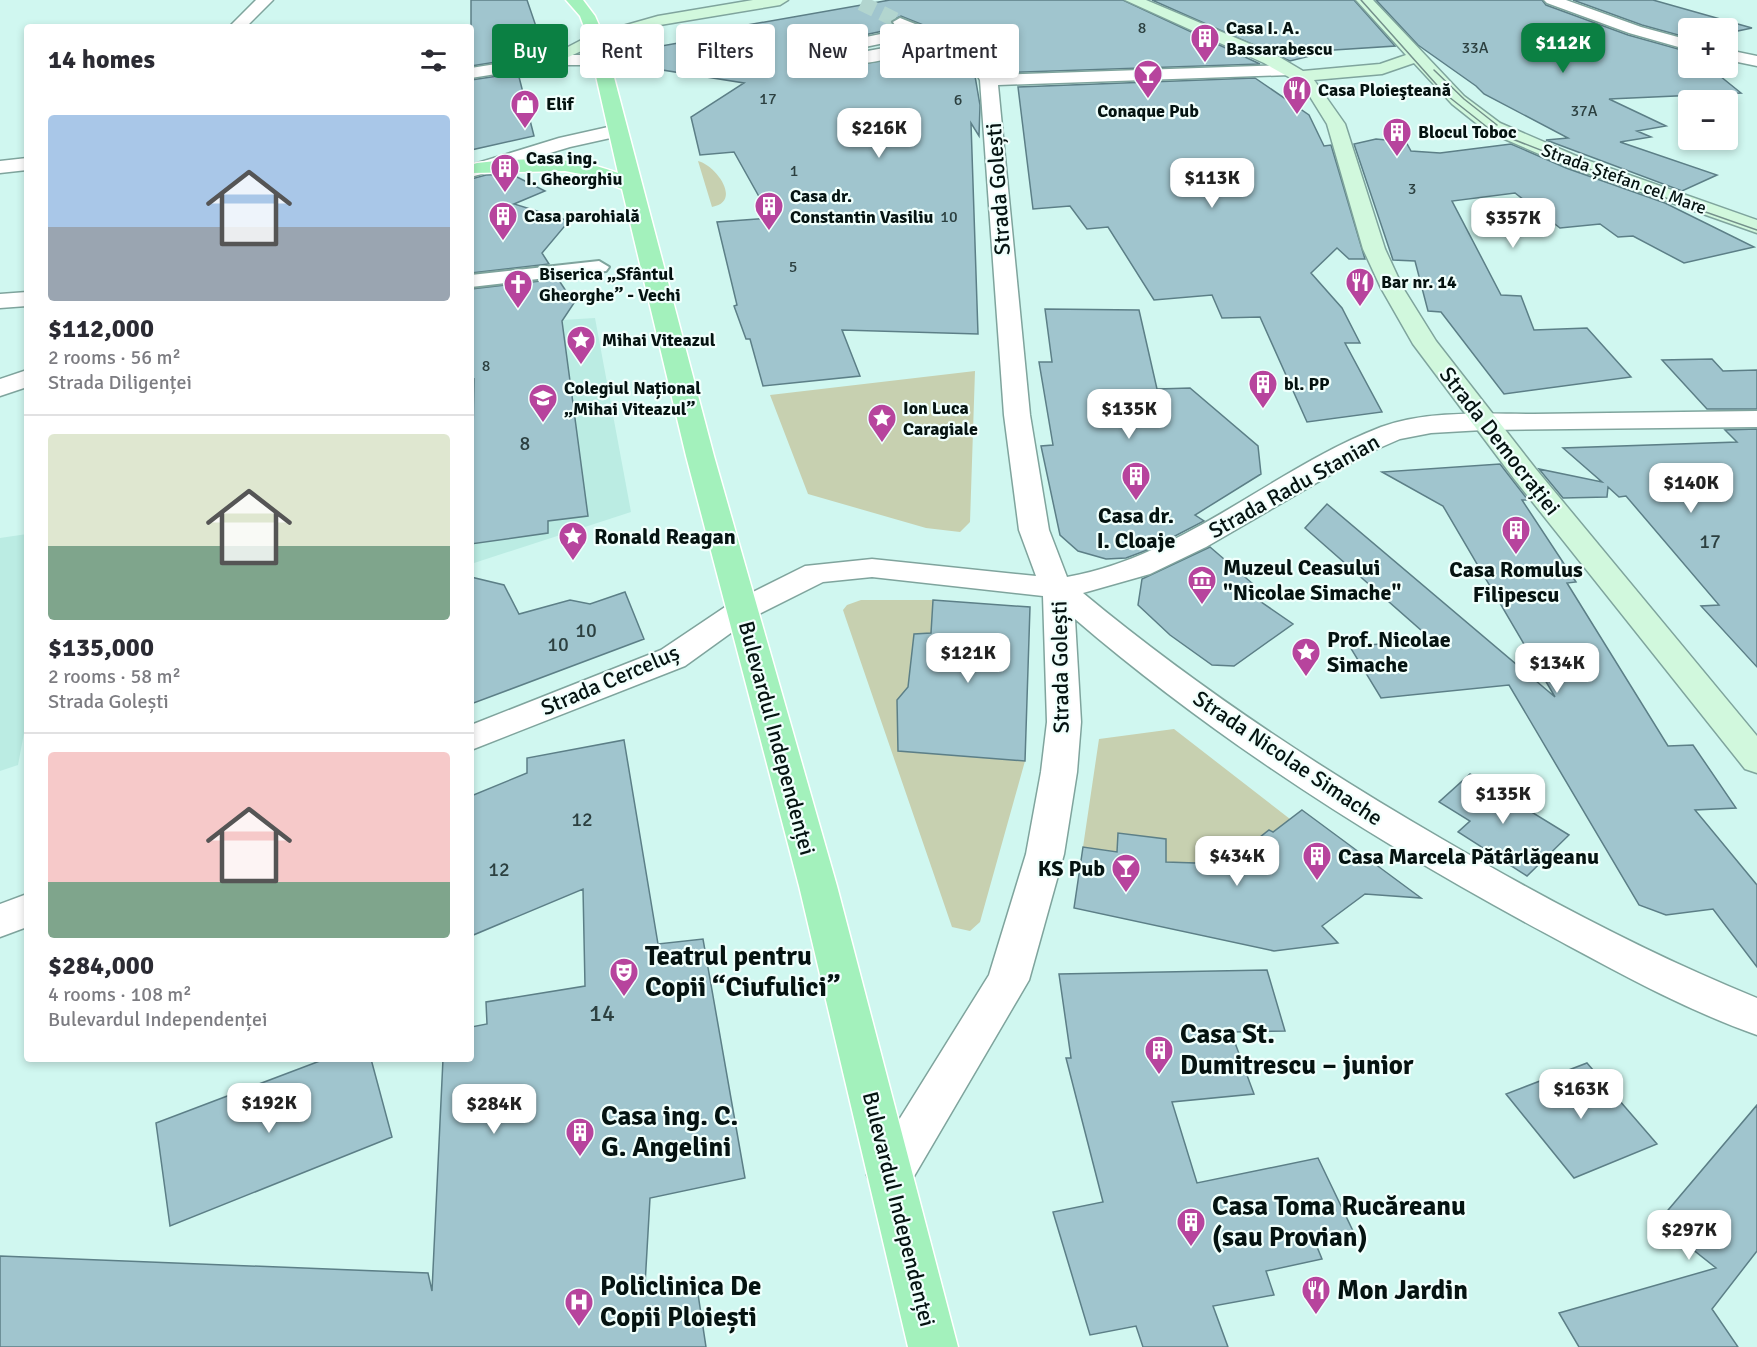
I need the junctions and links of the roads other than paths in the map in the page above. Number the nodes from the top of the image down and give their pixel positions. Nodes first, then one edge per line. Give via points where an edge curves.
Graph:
1 (265, 0) edge
2 (574, 0) edge
3 (720, 0) edge
4 (780, 0) edge
5 (1133, 0) edge
6 (1364, 0) edge
7 (1552, 0) edge
8 (627, 13) dead end
9 (610, 14) dead end
10 (589, 15) junction
11 (900, 22) tunnel mouth
12 (240, 24) edge
13 (592, 24) edge
14 (647, 24) edge
15 (904, 24) edge
16 (880, 38) edge
17 (1678, 42) edge
18 (880, 54) edge
19 (1416, 57) junction
20 (1738, 57) edge
21 (1757, 62) edge
22 (492, 70) edge
23 (474, 73) edge
24 (1299, 77) junction
25 (604, 78) edge
26 (989, 80) joint
27 (617, 131) junction
28 (24, 164) edge
29 (0, 167) edge
30 (474, 170) edge
31 (632, 186) junction
32 (1757, 227) edge
33 (599, 267) dead end
34 (474, 281) edge
35 (24, 299) edge
36 (0, 301) edge
37 (24, 379) edge
38 (0, 388) edge
39 (1757, 419) edge
40 (1483, 422) junction
41 (1058, 588) junction
42 (742, 610) junction
43 (474, 737) edge
44 (1757, 760) edge
45 (24, 911) edge
46 (0, 921) edge
47 (1757, 1017) edge
48 (890, 1174) junction
49 (933, 1347) edge

1 - 12 street
2 - 10 main road
3 - 8 main road
4 - 14 main road
5 - 24 main road via 1250,50
6 - 19 main road, Strada Ștefan cel Mare
7 - 17 street
9 - 10 main road
10 - 13 main road, Bulevardul Independenței
11 - 15 street
16 - 18 street via 822,51 834,59 846,60
19 - 24 main road via 1382,69
19 - 32 main road, Strada Ștefan cel Mare via 1458,100 1493,127 1574,162
20 - 21 street
22 - 23 street
24 - 26 street
24 - 40 main road, Strada Democrației via 1336,124 1374,249 1392,288 1425,344
25 - 27 main road, Bulevardul Independenței
26 - 41 street, Strada Golești via 1017,416 1029,502 1045,564
27 - 30 street
27 - 31 main road, Bulevardul Independenței
28 - 29 street
30 - 31 main road via 533,165 578,168
31 - 42 main road, Bulevardul Independenței
33 - 34 street
35 - 36 street
37 - 38 street
39 - 40 street, Strada Radu Stanian
40 - 41 street, Strada Radu Stanian via 1393,432 1358,447 1196,541 1139,567
40 - 44 main road, Strada Democrației
41 - 42 street, Strada Radu Stanian via 845,568 816,573
41 - 47 street, Strada Nicolae Simache via 1179,685 1336,794 1489,885 1671,981
41 - 48 street, Strada Golești via 1064,722 1045,854 1008,980
42 - 43 street, Strada Cerceluș via 673,658
42 - 48 main road, Bulevardul Independenței via 818,886
45 - 46 street
48 - 49 main road, Bulevardul Independenței

